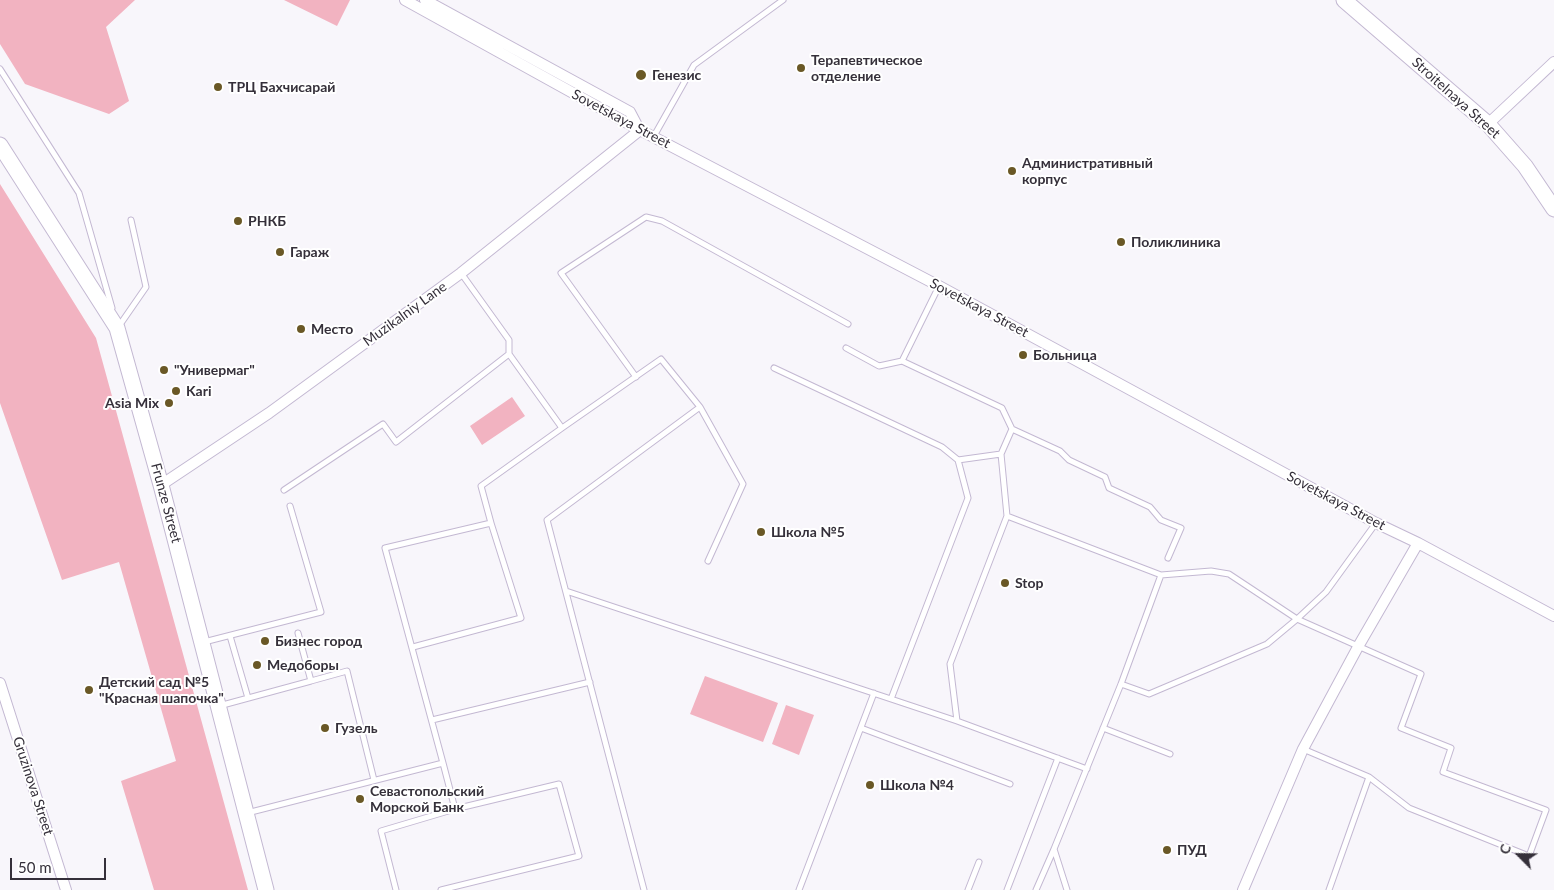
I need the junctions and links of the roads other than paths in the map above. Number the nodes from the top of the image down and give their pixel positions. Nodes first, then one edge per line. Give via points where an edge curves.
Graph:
1 (405, 0) edge
2 (425, 0) edge
3 (783, 0) edge
4 (1344, 0) edge
5 (1554, 62) edge
6 (0, 69) edge
7 (1488, 124) junction
8 (640, 130) junction
9 (654, 136) junction
10 (0, 145) edge
11 (6, 165) edge
12 (1554, 209) edge
13 (131, 220) dead end
14 (461, 273) junction
15 (939, 286) junction
16 (848, 324) dead end
17 (117, 328) junction
18 (846, 348) dead end
19 (509, 354) junction
20 (902, 361) junction
21 (774, 368) dead end
22 (636, 377) junction
23 (700, 407) junction
24 (562, 428) junction
25 (1012, 429) junction
26 (1001, 454) junction
27 (958, 460) junction
28 (161, 485) junction
29 (284, 490) dead end
30 (290, 506) dead end
31 (1007, 516) junction
32 (491, 523) junction
33 (1376, 523) junction
34 (1418, 543) junction
35 (1168, 558) dead end
36 (708, 561) dead end
37 (1161, 575) junction
38 (566, 591) junction
39 (1554, 616) edge
40 (1298, 619) junction
41 (298, 633) dead end
42 (230, 636) junction
43 (201, 643) junction
44 (1359, 645) junction
45 (413, 647) junction
46 (311, 681) junction
47 (590, 682) junction
48 (0, 683) edge
49 (1121, 684) junction
50 (874, 693) junction
51 (248, 698) junction
52 (891, 699) junction
53 (218, 706) junction
54 (432, 720) junction
55 (957, 721) junction
56 (861, 728) junction
57 (1103, 728) junction
58 (1303, 749) junction
59 (1170, 754) dead end
60 (1058, 758) junction
61 (443, 763) junction
62 (1087, 769) junction
63 (1369, 777) junction
64 (374, 780) junction
65 (1010, 784) dead end
66 (455, 809) junction
67 (246, 813) junction
68 (1054, 849) junction
69 (979, 862) dead end
70 (449, 889) edge
71 (66, 890) edge
72 (266, 890) edge
73 (396, 890) edge
74 (441, 890) edge
75 (644, 890) edge
76 (799, 890) edge
77 (968, 890) edge
78 (1007, 890) edge
79 (1036, 890) edge
80 (1067, 890) edge
81 (1243, 890) edge
82 (1329, 890) edge

1 - 8 street, Sovetskaya Street
2 - 8 street via 630,112
3 - 9 lane via 694,65
4 - 7 main road, Stroitelnaya Street
5 - 7 street
6 - 17 lane via 79,193
7 - 12 main road, Stroitelnaya Street via 1525,166
8 - 9 street, Sovetskaya Street
8 - 14 street, Muzikalniy Lane
9 - 15 street, Sovetskaya Street
10 - 11 main road, Frunze Street
11 - 17 main road, Frunze Street
13 - 17 lane via 146,286
14 - 19 lane via 509,340
14 - 28 street, Muzikalniy Lane via 269,414
15 - 20 lane
15 - 33 street, Sovetskaya Street
16 - 22 lane via 662,221 646,217 561,273
17 - 28 main road, Frunze Street
18 - 20 lane via 880,366
19 - 24 lane
19 - 29 lane via 396,442 383,424
20 - 25 lane via 1002,408
21 - 27 lane via 942,447
22 - 23 lane via 661,359
22 - 24 lane
23 - 36 lane via 743,484
23 - 38 lane via 547,520
24 - 32 lane via 480,486
25 - 26 lane
25 - 35 lane via 1105,477 1109,488 1150,507 1161,520 1181,528
26 - 27 lane
26 - 31 lane
27 - 52 lane via 968,498
28 - 43 main road, Frunze Street
30 - 42 lane via 320,612
31 - 37 lane
31 - 55 lane via 950,664
32 - 45 lane via 386,548
32 - 45 lane via 521,618
33 - 34 street, Sovetskaya Street
33 - 40 lane via 1326,592
34 - 39 street, Sovetskaya Street
34 - 44 street
37 - 40 lane via 1211,571 1228,574
37 - 49 lane
38 - 47 lane
38 - 50 lane
40 - 44 lane
40 - 49 lane via 1268,644 1149,694
41 - 46 lane
42 - 43 lane
42 - 51 lane
43 - 53 main road, Frunze Street
44 - 58 street
44 - 63 lane via 1421,674 1402,728 1451,748 1444,772 1546,810 1529,856 1409,808
45 - 54 lane
46 - 51 lane
46 - 64 lane via 347,672
47 - 54 lane
47 - 75 lane
48 - 71 street, Gruzinova Street
49 - 57 lane
50 - 52 lane
50 - 56 lane
51 - 53 lane
52 - 55 lane
53 - 67 main road, Frunze Street
54 - 61 lane
55 - 60 lane
56 - 65 lane
56 - 76 lane
57 - 59 lane
57 - 62 lane
58 - 63 lane
58 - 81 street
60 - 62 lane
60 - 78 lane
61 - 64 lane
61 - 66 lane
62 - 68 lane
63 - 82 lane
64 - 67 lane
66 - 70 lane via 558,784 578,856
66 - 73 lane via 380,831
67 - 72 main road, Frunze Street
68 - 79 lane
68 - 80 lane
69 - 77 lane
70 - 74 lane

